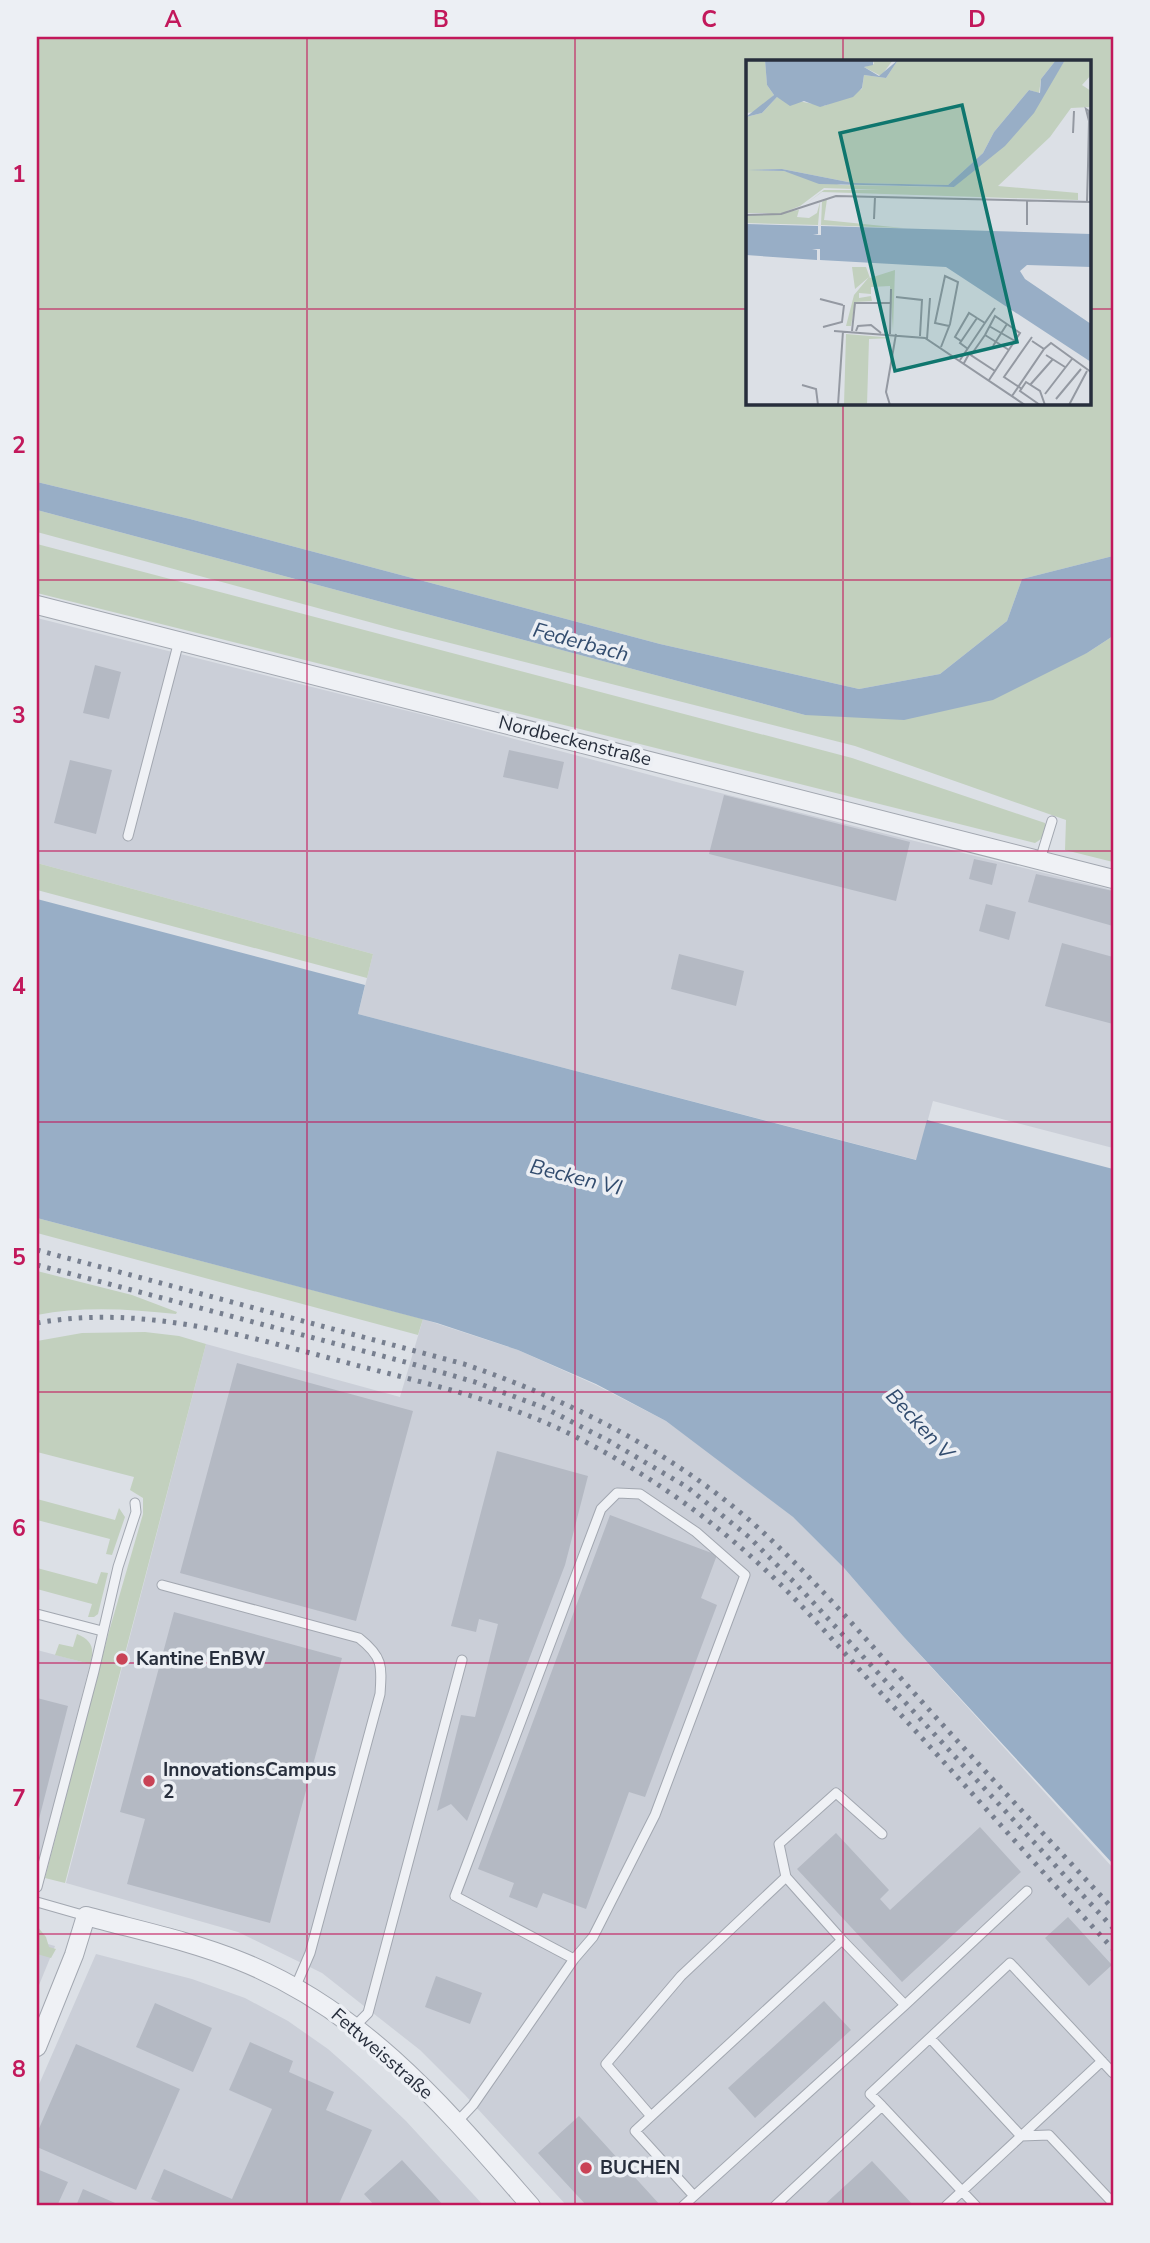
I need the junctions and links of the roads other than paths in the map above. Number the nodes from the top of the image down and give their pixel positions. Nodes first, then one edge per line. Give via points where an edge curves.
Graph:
1 (37, 605) edge
2 (179, 640) junction
3 (1052, 821) dead end
4 (128, 836) dead end
5 (1040, 860) junction
6 (1113, 879) edge
7 (135, 1503) dead end
8 (162, 1585) dead end
9 (37, 1614) edge
10 (102, 1630) junction
11 (462, 1660) dead end
12 (882, 1834) dead end
13 (786, 1877) junction
14 (37, 1888) edge
15 (1027, 1891) dead end
16 (37, 1902) edge
17 (86, 1916) junction
18 (842, 1940) junction
19 (574, 1959) junction
20 (295, 1988) junction
21 (905, 2005) junction
22 (355, 2026) junction
23 (930, 2038) junction
24 (37, 2048) edge
25 (1101, 2061) junction
26 (1113, 2073) edge
27 (882, 2106) junction
28 (650, 2115) junction
29 (457, 2122) junction
30 (1021, 2136) junction
31 (962, 2192) junction
32 (694, 2196) junction
33 (1113, 2203) edge
34 (531, 2206) edge
35 (683, 2206) edge
36 (775, 2206) edge
37 (946, 2206) edge
38 (976, 2206) edge

1 - 2 street, Nordbeckenstraße
2 - 4 lane
2 - 5 street, Nordbeckenstraße
3 - 5 lane
5 - 6 street, Nordbeckenstraße
7 - 10 lane
8 - 20 lane via 359,1638 373,1649 382,1666 380,1694 310,1953
9 - 10 lane
10 - 14 lane
11 - 22 lane via 368,2013
12 - 13 lane via 836,1793 779,1844
13 - 18 lane
13 - 28 lane via 681,1976 606,2064
15 - 21 lane
16 - 17 lane, Fettweisstraße
17 - 20 street, Fettweisstraße via 229,1957
17 - 24 street
18 - 21 lane
18 - 28 lane
19 - 19 lane via 593,1937 655,1815 745,1574 696,1532 640,1494 617,1493 601,1509 455,1896
19 - 29 lane
20 - 22 street, Fettweisstraße
21 - 32 lane
22 - 29 street, Fettweisstraße
23 - 25 lane via 1010,1963
23 - 27 lane via 870,2094
23 - 30 lane
25 - 26 lane
25 - 30 lane
27 - 31 lane
27 - 36 lane
28 - 32 lane via 635,2131
29 - 34 street, Fettweisstraße
30 - 31 lane
30 - 33 lane via 1049,2134
31 - 37 lane
31 - 38 lane
32 - 35 lane

